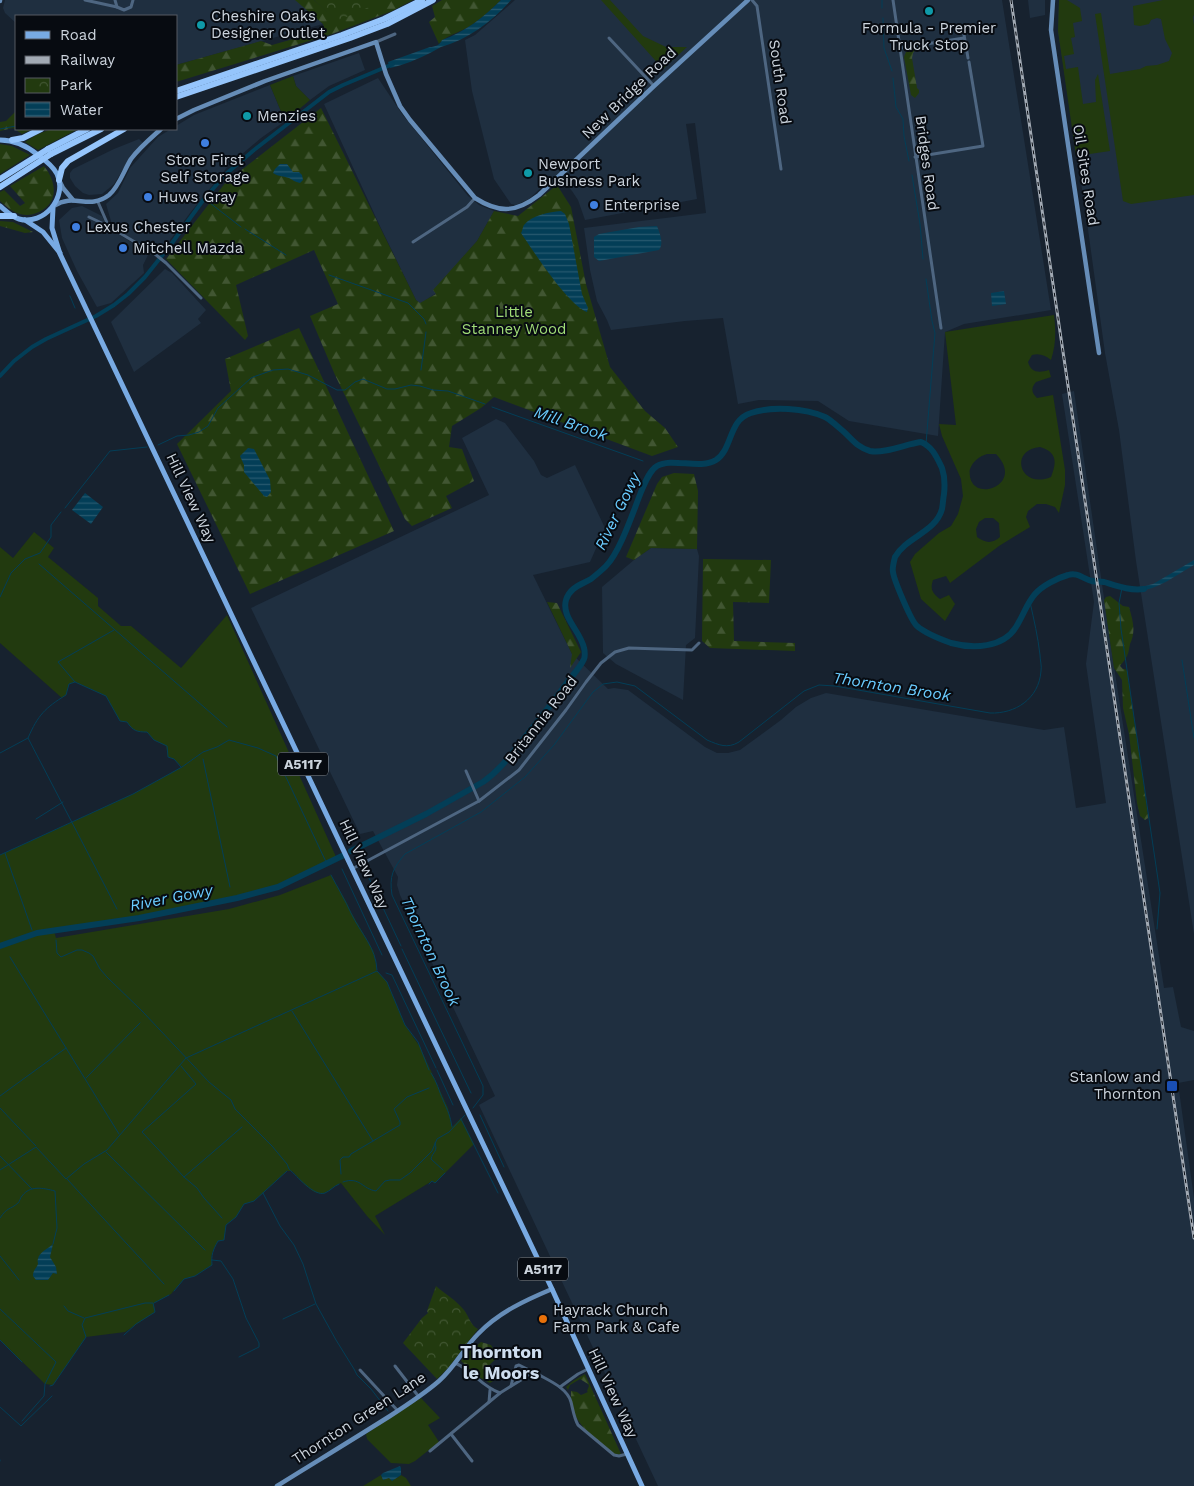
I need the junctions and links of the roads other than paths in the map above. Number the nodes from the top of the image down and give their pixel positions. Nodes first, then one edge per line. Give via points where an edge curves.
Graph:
1 (85, 0) edge
2 (115, 0) edge
3 (133, 0) edge
4 (422, 0) edge
5 (433, 0) edge
6 (748, 0) edge
7 (752, 0) edge
8 (893, 0) edge
9 (1053, 0) edge
10 (117, 7) junction
11 (963, 29) dead end
12 (395, 34) dead end
13 (609, 38) dead end
14 (964, 38) junction
15 (376, 42) junction
16 (901, 48) junction
17 (968, 58) dead end
18 (969, 62) dead end
19 (233, 72) junction
20 (178, 86) edge
21 (654, 86) junction
22 (204, 88) junction
23 (178, 90) edge
24 (178, 96) edge
25 (178, 100) edge
26 (178, 118) edge
27 (39, 130) edge
28 (85, 130) edge
29 (100, 130) edge
30 (122, 130) edge
31 (160, 130) edge
32 (0, 140) edge
33 (12, 140) junction
34 (50, 152) junction
35 (915, 157) junction
36 (782, 169) dead end
37 (0, 179) edge
38 (59, 180) junction
39 (0, 187) edge
40 (476, 198) junction
41 (73, 200) junction
42 (98, 202) junction
43 (0, 206) edge
44 (53, 207) junction
45 (0, 216) edge
46 (14, 216) junction
47 (89, 217) dead end
48 (23, 220) junction
49 (108, 226) junction
50 (413, 242) dead end
51 (60, 254) junction
52 (201, 298) dead end
53 (941, 328) dead end
54 (1099, 353) dead end
55 (699, 643) dead end
56 (466, 771) dead end
57 (480, 801) junction
58 (352, 869) junction
59 (552, 1289) junction
60 (456, 1363) junction
61 (395, 1366) dead end
62 (588, 1369) junction
63 (360, 1370) dead end
64 (534, 1372) junction
65 (511, 1386) junction
66 (560, 1387) junction
67 (490, 1390) junction
68 (500, 1393) junction
69 (419, 1397) junction
70 (489, 1402) junction
71 (398, 1411) junction
72 (451, 1434) junction
73 (430, 1451) dead end
74 (628, 1454) junction
75 (472, 1461) dead end
76 (276, 1486) edge
77 (642, 1486) edge

1 - 10 street
2 - 10 street
3 - 10 street via 128,10
4 - 19 highway via 366,26
5 - 22 highway via 368,32
6 - 21 street, New Bridge Road
7 - 36 street, South Road via 757,6
8 - 16 street, Bridges Road
9 - 54 street, Oil Sites Road via 1051,30
11 - 14 street
12 - 15 street
13 - 21 street
14 - 16 street
14 - 17 street
15 - 26 street via 265,81
15 - 40 street, New Bridge Road via 400,106
16 - 35 street, Bridges Road
18 - 35 street via 982,146
19 - 20 highway
19 - 23 highway
21 - 40 street, New Bridge Road via 528,203 511,210 498,209
22 - 24 highway
22 - 25 highway
27 - 33 highway
28 - 34 highway
29 - 34 highway
30 - 38 highway via 68,162 62,168
31 - 42 street via 131,159 110,195
32 - 33 main road
33 - 38 main road via 53,167
34 - 37 highway, bridge
34 - 39 highway, bridge
35 - 53 street, Bridges Road
38 - 41 street
38 - 44 main road, Hill View Way via 59,192
40 - 50 street
41 - 42 street
41 - 44 street
42 - 49 street
43 - 46 main road, Hill View Way
44 - 48 main road via 36,218
44 - 51 main road, Hill View Way / A5117 via 52,228
45 - 46 highway
46 - 48 main road, Hill View Way
47 - 49 street
48 - 51 main road, Hill View Way / A5117 via 43,232
49 - 52 street via 155,254
51 - 58 main road, Hill View Way / A5117
55 - 57 street, Britannia Road via 692,650 630,648 608,657 519,770
56 - 57 street
57 - 58 street, Britannia Road
58 - 59 main road, Hill View Way / A5117
59 - 60 street, Thornton Green Lane via 516,1305 490,1323
59 - 62 main road, Hill View Way / A5117
60 - 67 street
60 - 69 street, Thornton Green Lane
61 - 69 street
62 - 66 street
62 - 74 main road, Hill View Way / A5117
63 - 71 street
64 - 65 street
64 - 65 street via 516,1366
64 - 66 street
65 - 68 street
66 - 74 street via 568,1394 578,1425 614,1455
67 - 68 street
67 - 70 street
68 - 70 street
69 - 71 street, Thornton Green Lane
70 - 72 street
71 - 76 street, Thornton Green Lane
72 - 73 street
72 - 75 street
74 - 77 main road, Hill View Way / A5117

